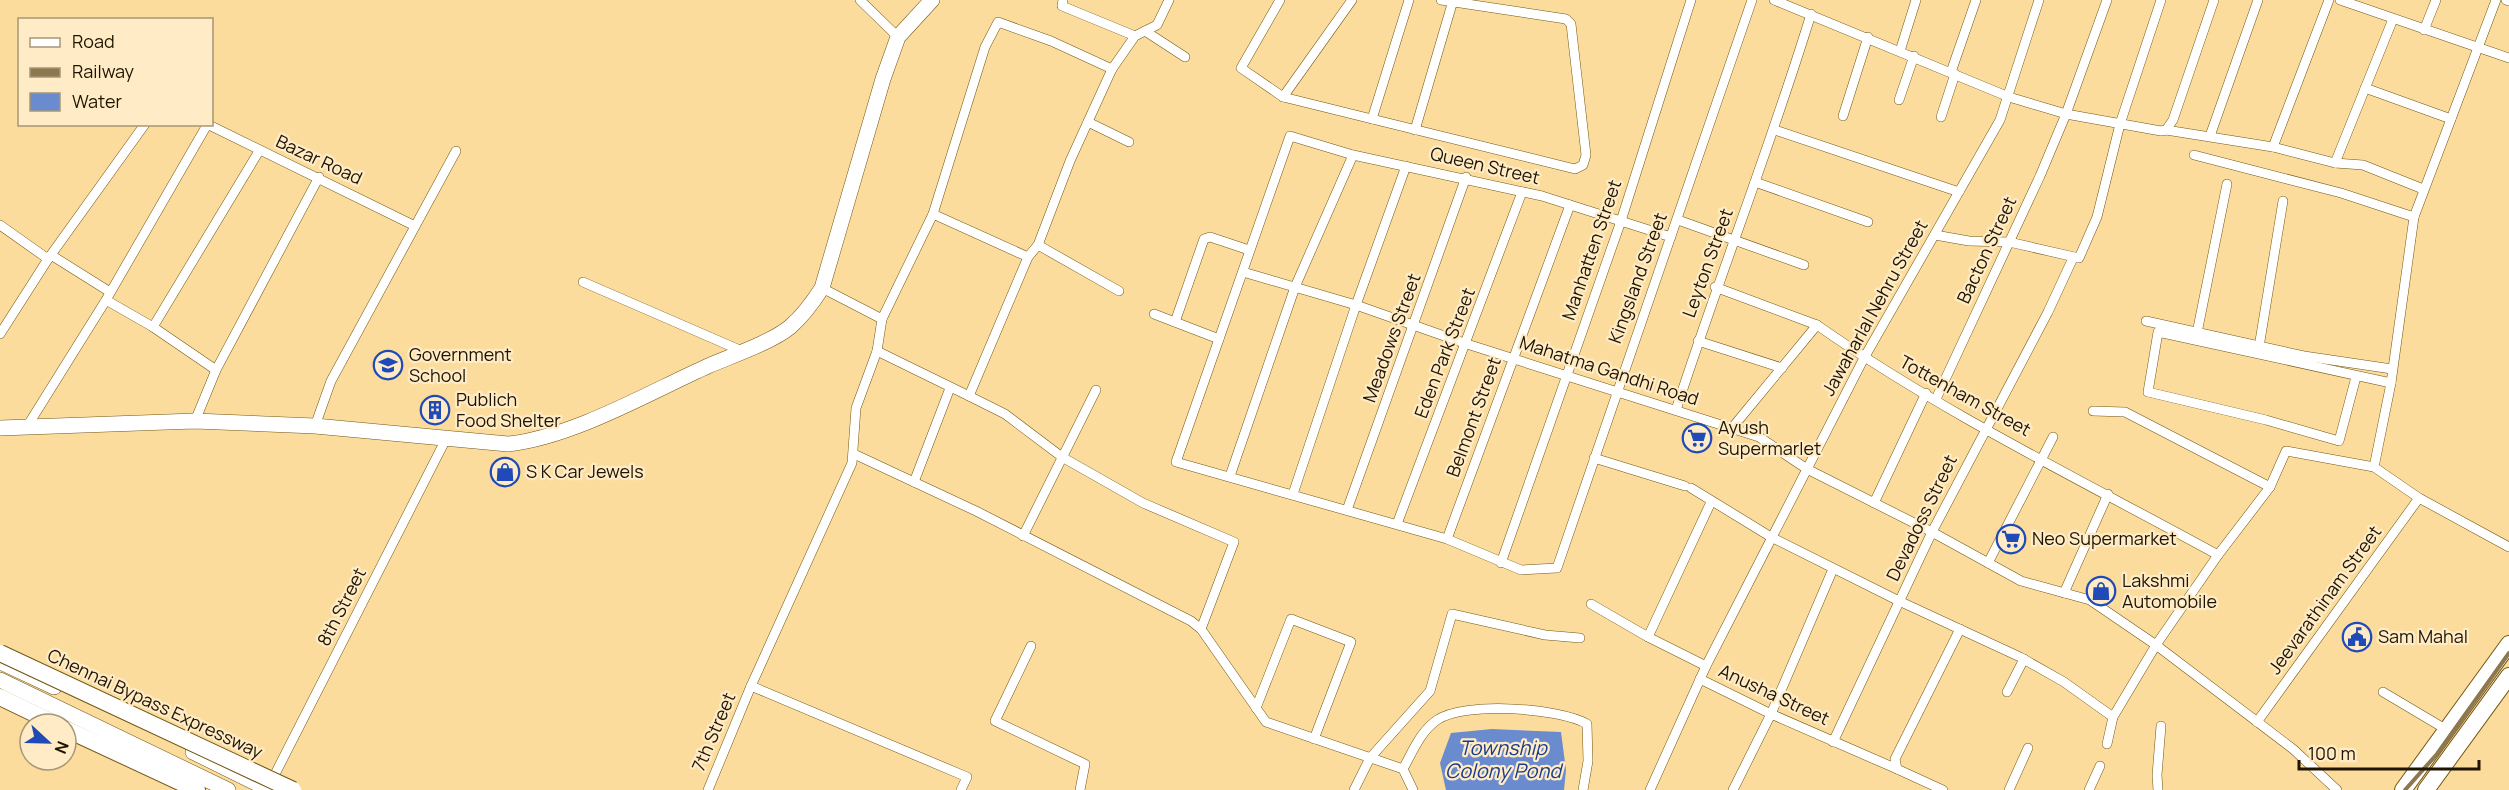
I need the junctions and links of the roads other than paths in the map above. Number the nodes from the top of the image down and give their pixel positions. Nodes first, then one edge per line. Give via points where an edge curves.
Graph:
1 (860, 0) edge
2 (932, 0) edge
3 (1063, 0) edge
4 (1169, 0) edge
5 (1280, 0) edge
6 (1352, 0) edge
7 (1409, 0) edge
8 (1441, 0) edge
9 (1691, 0) edge
10 (1752, 0) edge
11 (1774, 0) edge
12 (1916, 0) edge
13 (1976, 0) edge
14 (2039, 0) edge
15 (2106, 0) edge
16 (2161, 0) edge
17 (2214, 0) edge
18 (2258, 0) edge
19 (2329, 0) edge
20 (2340, 0) edge
21 (2436, 0) edge
22 (2496, 0) edge
23 (1452, 4) junction
24 (1811, 14) junction
25 (2393, 19) junction
26 (2424, 30) junction
27 (1145, 31) junction
28 (1135, 36) junction
29 (898, 37) junction
30 (1868, 37) junction
31 (2478, 48) junction
32 (1900, 51) junction
33 (1914, 56) junction
34 (1185, 57) dead end
35 (2509, 58) edge
36 (1112, 69) junction
37 (1953, 73) junction
38 (2365, 88) junction
39 (1283, 97) junction
40 (2009, 97) junction
41 (1899, 100) dead end
42 (2066, 114) junction
43 (1843, 116) dead end
44 (1941, 117) dead end
45 (1372, 119) junction
46 (2451, 119) junction
47 (1088, 122) junction
48 (2120, 124) junction
49 (144, 126) edge
50 (206, 126) edge
51 (209, 126) edge
52 (1415, 130) junction
53 (1775, 130) junction
54 (2166, 130) junction
55 (2210, 136) junction
56 (1129, 142) dead end
57 (2272, 147) junction
58 (259, 151) junction
59 (456, 151) dead end
60 (1353, 155) junction
61 (2194, 155) dead end
62 (2335, 164) junction
63 (1406, 166) junction
64 (319, 177) junction
65 (1466, 177) junction
66 (1755, 182) junction
67 (2226, 184) dead end
68 (2423, 189) junction
69 (1522, 192) junction
70 (1959, 192) junction
71 (2283, 201) dead end
72 (1570, 205) junction
73 (933, 214) junction
74 (2414, 217) junction
75 (1677, 220) junction
76 (1621, 221) junction
77 (1868, 222) dead end
78 (0, 225) edge
79 (416, 226) junction
80 (1935, 235) junction
81 (1671, 237) junction
82 (1733, 239) junction
83 (2009, 242) junction
84 (1038, 245) junction
85 (1249, 250) junction
86 (50, 257) junction
87 (1028, 257) junction
88 (2073, 258) junction
89 (1804, 265) dead end
90 (1243, 272) junction
91 (583, 282) dead end
92 (1715, 287) junction
93 (822, 288) junction
94 (1295, 288) junction
95 (1119, 291) dead end
96 (108, 296) junction
97 (1356, 305) junction
98 (1154, 314) dead end
99 (882, 319) junction
100 (2146, 321) dead end
101 (1174, 322) junction
102 (1817, 325) junction
103 (1415, 326) junction
104 (153, 327) junction
105 (2197, 333) junction
106 (0, 334) edge
107 (1219, 339) junction
108 (1698, 340) junction
109 (1467, 344) junction
110 (2259, 346) junction
111 (741, 351) junction
112 (877, 351) junction
113 (1514, 357) junction
114 (1864, 358) junction
115 (1782, 368) junction
116 (2392, 369) junction
117 (216, 370) junction
118 (1567, 374) junction
119 (2356, 377) junction
120 (2391, 383) junction
121 (951, 388) junction
122 (1096, 390) dead end
123 (1616, 390) junction
124 (1926, 393) junction
125 (969, 396) junction
126 (1936, 399) junction
127 (1676, 410) junction
128 (2093, 411) dead end
129 (195, 421) junction
130 (28, 425) junction
131 (315, 426) junction
132 (1986, 427) junction
133 (0, 428) edge
134 (1732, 428) junction
135 (2052, 437) dead end
136 (446, 439) junction
137 (854, 454) junction
138 (1062, 457) junction
139 (2041, 457) junction
140 (1594, 458) junction
141 (2374, 467) junction
142 (1807, 469) junction
143 (1230, 476) junction
144 (914, 482) junction
145 (2270, 487) junction
146 (1293, 494) junction
147 (2108, 494) junction
148 (2420, 498) junction
149 (1711, 502) junction
150 (1874, 503) junction
151 (1347, 510) junction
152 (1397, 524) junction
153 (1932, 532) junction
154 (1023, 536) junction
155 (1771, 537) junction
156 (1447, 539) junction
157 (2509, 547) edge
158 (2218, 555) junction
159 (1501, 563) junction
160 (1988, 563) junction
161 (1833, 568) junction
162 (2064, 593) junction
163 (1899, 601) junction
164 (1591, 604) dead end
165 (1201, 629) junction
166 (1960, 629) junction
167 (1648, 637) junction
168 (1580, 638) dead end
169 (2509, 644) edge
170 (2156, 645) junction
171 (1031, 646) dead end
172 (0, 653) edge
173 (2024, 659) junction
174 (0, 662) edge
175 (1706, 666) junction
176 (2509, 676) edge
177 (1700, 678) junction
178 (0, 680) edge
179 (751, 686) junction
180 (2007, 692) dead end
181 (2383, 692) dead end
182 (0, 697) edge
183 (1256, 708) junction
184 (31, 712) edge
185 (1771, 714) junction
186 (2113, 717) junction
187 (2257, 722) junction
188 (2161, 726) dead end
189 (2447, 730) junction
190 (78, 735) edge
191 (1314, 739) junction
192 (1833, 742) junction
193 (2107, 744) dead end
194 (2028, 748) dead end
195 (1370, 758) junction
196 (2100, 766) dead end
197 (1403, 769) junction
198 (1897, 769) junction
199 (196, 790) edge
200 (228, 790) edge
201 (268, 790) edge
202 (293, 790) edge
203 (708, 790) edge
204 (961, 790) edge
205 (1080, 790) edge
206 (1354, 790) edge
207 (1413, 790) edge
208 (1583, 790) edge
209 (1650, 790) edge
210 (1734, 790) edge
211 (1943, 790) edge
212 (2009, 790) edge
213 (2089, 790) edge
214 (2158, 790) edge
215 (2337, 790) edge
216 (2403, 790) edge
217 (2426, 790) edge

1 - 29 street
2 - 29 main road
3 - 28 street via 1062,6
4 - 27 street via 1157,25
5 - 39 street via 1240,68
6 - 39 street
7 - 45 street
8 - 23 street
9 - 76 street, Manhatten Street
10 - 75 street, Kingsland Street
11 - 24 street
12 - 32 street
13 - 37 street
14 - 40 street, Jawaharlal Nehru Street
15 - 42 street, Bacton Street
16 - 48 street, Devadoss Street
17 - 54 street via 2173,120
18 - 55 street
19 - 57 street
20 - 25 street
21 - 26 street
22 - 31 street
23 - 52 street
23 - 52 street via 1566,19 1570,24 1586,155 1583,165 1575,169
24 - 30 street
24 - 53 street, Leyton Street
25 - 26 street
25 - 38 street
26 - 31 street
27 - 28 street
27 - 34 street
28 - 36 street
29 - 93 main road
30 - 32 street
30 - 43 street
31 - 35 street
31 - 46 street
32 - 33 street
33 - 37 street
33 - 41 street
36 - 47 street
36 - 73 street, 7th Street via 998,22 985,47
37 - 40 street
37 - 44 street
38 - 46 street
38 - 62 street
39 - 45 street
40 - 42 street
40 - 70 street, Jawaharlal Nehru Street via 1992,136
42 - 48 street
42 - 83 street, Bacton Street
45 - 52 street
46 - 68 street
47 - 56 street
47 - 84 street
48 - 54 street
48 - 88 street, Devadoss Street via 2094,227 2080,256
49 - 86 street
50 - 96 street
51 - 58 street, Bazar Road
53 - 66 street, Leyton Street
53 - 70 street
54 - 55 street
55 - 57 street
57 - 62 street
58 - 64 street, Bazar Road
58 - 104 street
59 - 79 street
60 - 63 street, Queen Street
60 - 85 street, Queen Street via 1290,136
60 - 94 street
61 - 74 street via 2341,193
62 - 68 street via 2363,165
63 - 65 street, Queen Street
63 - 97 street
64 - 79 street, Bazar Road
64 - 117 street
65 - 69 street, Queen Street
65 - 103 street, Meadows Street
66 - 77 street
66 - 82 street, Leyton Street
67 - 105 street
68 - 74 street
69 - 72 street, Queen Street
69 - 109 street, Eden Park Street
70 - 80 street, Jawaharlal Nehru Street
71 - 110 street
72 - 76 street, Queen Street
72 - 113 street, Belmont Street
73 - 87 street
73 - 99 street, 7th Street
74 - 116 street
75 - 81 street, Kingsland Street
75 - 82 street
76 - 81 street, Queen Street
76 - 118 street, Manhatten Street
78 - 86 street
79 - 131 street via 331,381
80 - 83 street
80 - 114 street, Jawaharlal Nehru Street
81 - 123 street, Kingsland Street
82 - 89 street
82 - 92 street, Leyton Street
83 - 88 street
83 - 126 street, Bacton Street
84 - 87 street
84 - 95 street
85 - 90 street
85 - 101 street via 1210,237 1204,239
86 - 96 street
86 - 106 street
87 - 125 street
88 - 132 street, Devadoss Street
90 - 94 street, Mahatma Gandhi Road
90 - 107 street
91 - 111 street
92 - 102 street, Tottenham Street
92 - 108 street, Leyton Street
93 - 99 street
93 - 111 main road via 789,328
94 - 97 street, Mahatma Gandhi Road
94 - 143 street
96 - 104 street
96 - 130 street
97 - 103 street, Mahatma Gandhi Road
97 - 146 street
98 - 101 street
99 - 112 street, 7th Street
100 - 105 street
101 - 107 street
102 - 114 street, Tottenham Street
102 - 115 street
103 - 109 street, Mahatma Gandhi Road
103 - 151 street, Meadows Street
104 - 117 street
105 - 110 street
107 - 143 street via 1176,462
108 - 115 street
108 - 127 street, Leyton Street
109 - 113 street, Mahatma Gandhi Road
109 - 152 street, Eden Park Street
110 - 116 street
111 - 136 main road via 533,441 489,444
112 - 121 street
112 - 137 street, 7th Street via 856,408
113 - 118 street, Mahatma Gandhi Road
113 - 156 street, Belmont Street
114 - 124 street, Tottenham Street
114 - 142 street, Jawaharlal Nehru Street
115 - 134 street
116 - 120 street
117 - 129 street
118 - 123 street, Mahatma Gandhi Road
118 - 159 street, Manhatten Street
119 - 119 street via 2339,441 2148,392 2158,332
119 - 120 street
120 - 141 street
121 - 125 street
121 - 144 street
122 - 138 street
123 - 127 street, Mahatma Gandhi Road
123 - 140 street, Kingsland Street
124 - 126 street, Tottenham Street
124 - 150 street
125 - 138 street via 1005,414
126 - 132 street, Tottenham Street
127 - 134 street, Mahatma Gandhi Road
128 - 145 street via 2126,412
129 - 130 main road
129 - 131 main road
130 - 133 main road
131 - 136 main road
132 - 139 street, Tottenham Street
132 - 153 street, Devadoss Street
134 - 142 street, Mahatma Gandhi Road via 1759,437
135 - 139 street
136 - 201 street, 8th Street
137 - 144 street
137 - 179 street, 7th Street
138 - 154 street
138 - 165 street via 1143,503 1234,542
139 - 147 street, Tottenham Street
139 - 160 street
140 - 149 street via 1688,487
140 - 159 street, Kingsland Street via 1557,568 1521,570
141 - 145 street via 2286,451
141 - 148 street
142 - 150 street, Mahatma Gandhi Road
142 - 155 street, Jawaharlal Nehru Street
143 - 146 street
144 - 154 street
145 - 158 street
146 - 151 street
147 - 158 street, Tottenham Street
147 - 162 street
148 - 157 street
148 - 187 street, Jeevarathinam Street
149 - 155 street
149 - 167 street
150 - 153 street, Mahatma Gandhi Road
151 - 152 street
152 - 156 street
153 - 160 street, Mahatma Gandhi Road
153 - 163 street, Devadoss Street
154 - 165 street
155 - 161 street
155 - 175 street, Jawaharlal Nehru Street
156 - 159 street
158 - 170 street
160 - 162 street, Mahatma Gandhi Road via 2021,581
161 - 163 street
161 - 185 street
162 - 170 street, Mahatma Gandhi Road via 2090,600
163 - 166 street
163 - 192 street, Devadoss Street
164 - 167 street
165 - 183 street
166 - 173 street
166 - 198 street via 1895,759
167 - 175 street
168 - 195 street via 1545,635 1452,614 1430,691
169 - 189 highway
170 - 186 street
170 - 187 street, Mahatma Gandhi Road
171 - 205 street via 995,721 1084,764
172 - 202 highway, Chennai Bypass Expressway, bridge
173 - 180 street
173 - 186 street
174 - 201 main road
175 - 177 street, Jawaharlal Nehru Street
176 - 217 highway
177 - 185 street, Anusha Street
177 - 209 street, Jawaharlal Nehru Street
178 - 200 main road
179 - 203 street, 7th Street
179 - 204 street via 967,777
181 - 189 street
182 - 184 highway
183 - 191 street via 1266,722
183 - 191 street via 1291,619 1351,642
185 - 192 street, Anusha Street
185 - 210 street
186 - 193 street
187 - 215 street, Mahatma Gandhi Road
188 - 214 street
189 - 216 highway
190 - 199 highway
191 - 195 street
192 - 198 street, Anusha Street
194 - 212 street
195 - 197 street
195 - 206 street
196 - 213 street
197 - 207 street
197 - 208 street via 1423,732 1439,718 1469,709 1501,708 1574,717 1587,724 1588,761
198 - 211 street, Anusha Street

